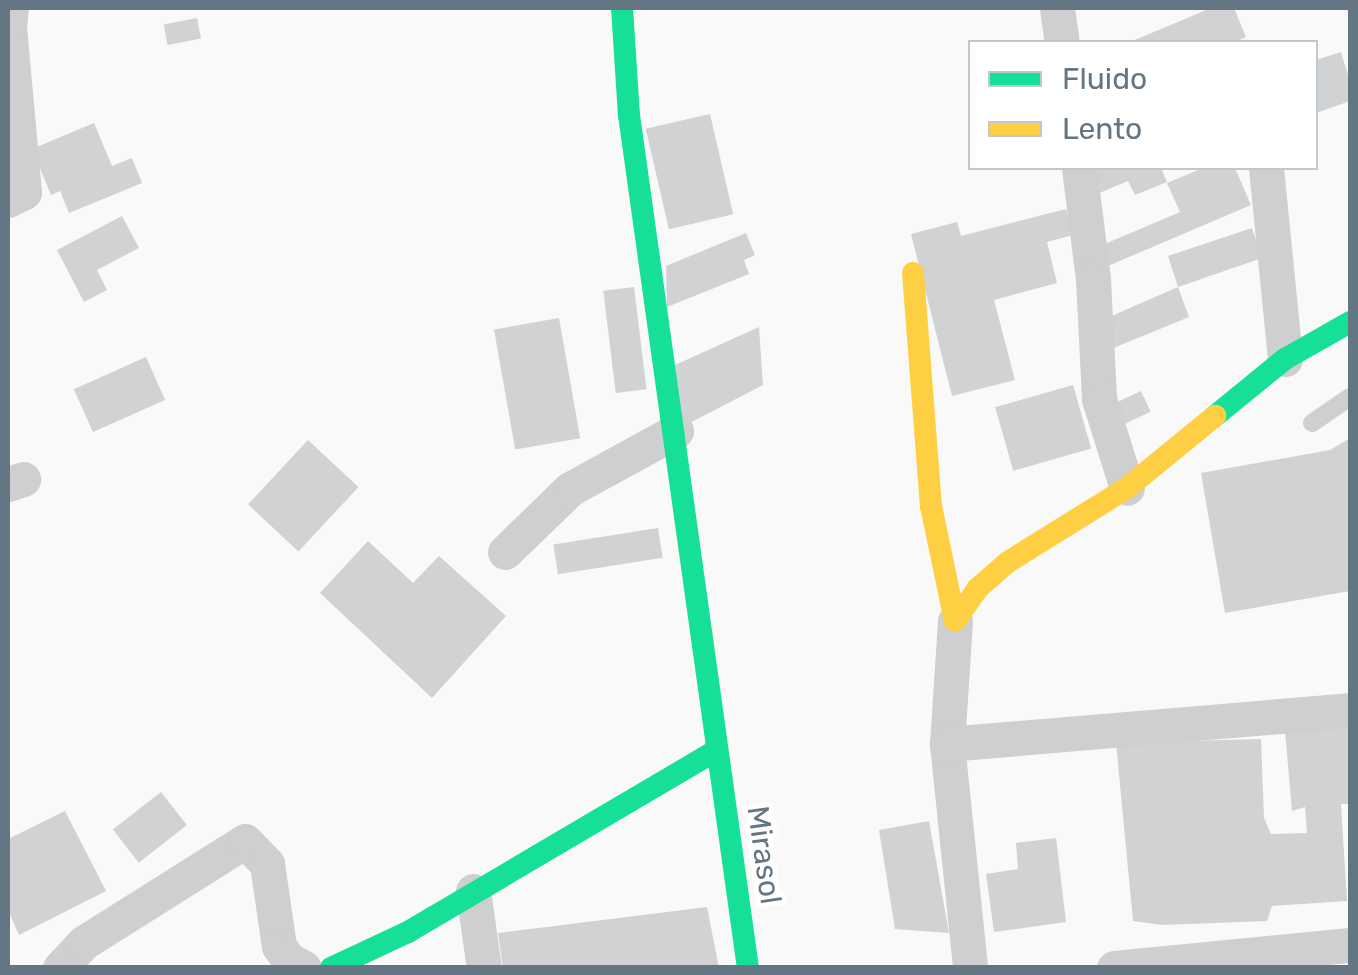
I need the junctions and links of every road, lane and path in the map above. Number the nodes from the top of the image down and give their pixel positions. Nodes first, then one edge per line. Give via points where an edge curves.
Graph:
1 (11, 8) edge
2 (622, 8) edge
3 (1057, 8) edge
4 (1062, 40) edge
5 (1079, 170) edge
6 (1266, 170) edge
7 (8, 200) edge
8 (914, 273) dead end
9 (1350, 322) edge
10 (1284, 359) junction
11 (1350, 397) edge
12 (1312, 423) dead end
13 (676, 431) junction
14 (1127, 488) junction
15 (505, 552) dead end
16 (954, 622) junction
17 (1350, 710) edge
18 (947, 744) junction
19 (715, 751) junction
20 (474, 891) junction
21 (1350, 946) edge
22 (60, 968) edge
23 (304, 968) edge
24 (331, 968) edge
25 (484, 968) edge
26 (748, 968) edge
27 (970, 968) edge
28 (1114, 968) edge

1 - 7 street via 24,192
2 - 13 street, Mirasol via 628,115
3 - 4 street
5 - 14 street via 1099,399
6 - 10 street
8 - 16 street via 932,506
9 - 10 street
10 - 14 street
11 - 12 lane
13 - 15 street via 570,489
13 - 19 street, Mirasol
14 - 16 street via 1008,562
16 - 18 street
17 - 18 street
18 - 27 street
19 - 20 street
19 - 26 street, Mirasol
20 - 24 street
20 - 25 street
21 - 28 street
22 - 23 street via 84,943 246,841 267,864 278,946

